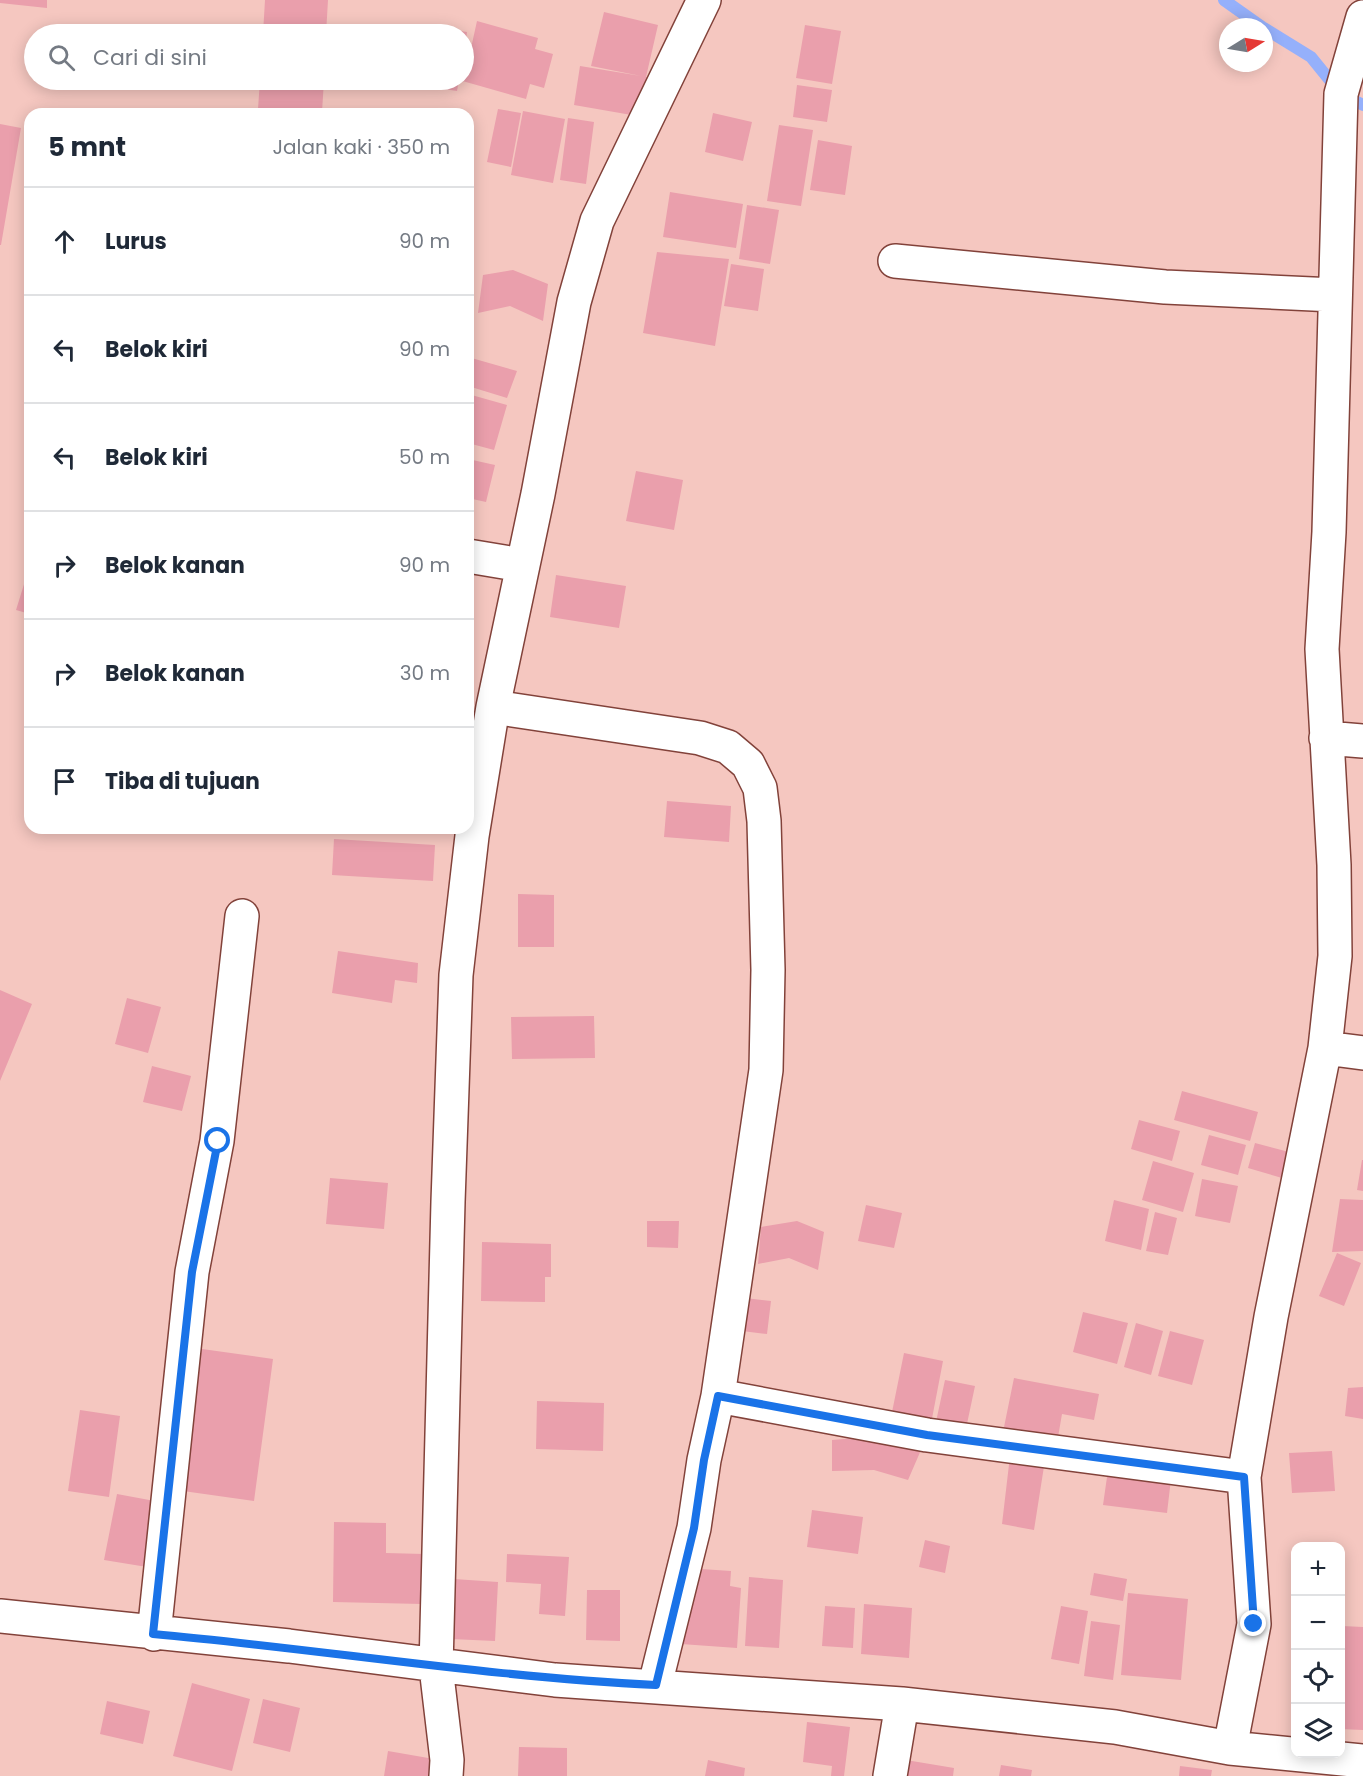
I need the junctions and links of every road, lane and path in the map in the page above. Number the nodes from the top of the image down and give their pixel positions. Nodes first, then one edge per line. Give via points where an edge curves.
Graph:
1 (704, 0) edge
2 (1363, 16) edge
3 (895, 261) dead end
4 (1334, 296) junction
5 (474, 557) edge
6 (522, 566) junction
7 (492, 707) junction
8 (1326, 738) junction
9 (1363, 741) edge
10 (474, 823) edge
11 (472, 834) edge
12 (242, 916) dead end
13 (1325, 1048) junction
14 (1363, 1053) edge
15 (718, 1396) junction
16 (1244, 1477) junction
17 (0, 1616) edge
18 (153, 1634) junction
19 (436, 1667) junction
20 (656, 1685) junction
21 (902, 1704) junction
22 (1230, 1749) junction
23 (1363, 1761) edge
24 (446, 1776) edge
25 (890, 1776) edge

1 - 6 street via 597,221 574,302
2 - 4 street via 1341,94
3 - 4 street via 1165,287
4 - 8 street via 1329,532 1322,649
5 - 6 street
6 - 7 street
7 - 10 street
7 - 15 street via 700,738 728,747 748,764 760,788 764,821 766,1070
8 - 9 street
8 - 13 street via 1335,956
11 - 19 street via 456,975
12 - 18 street via 218,1141 192,1272
13 - 14 street
13 - 16 street via 1270,1317
15 - 16 street via 927,1435
15 - 20 street via 694,1528
16 - 22 street via 1254,1624
17 - 18 street
18 - 19 street via 289,1646
19 - 20 street via 555,1680
19 - 24 street
20 - 21 street
21 - 22 street via 1115,1727
21 - 25 street
22 - 23 street

